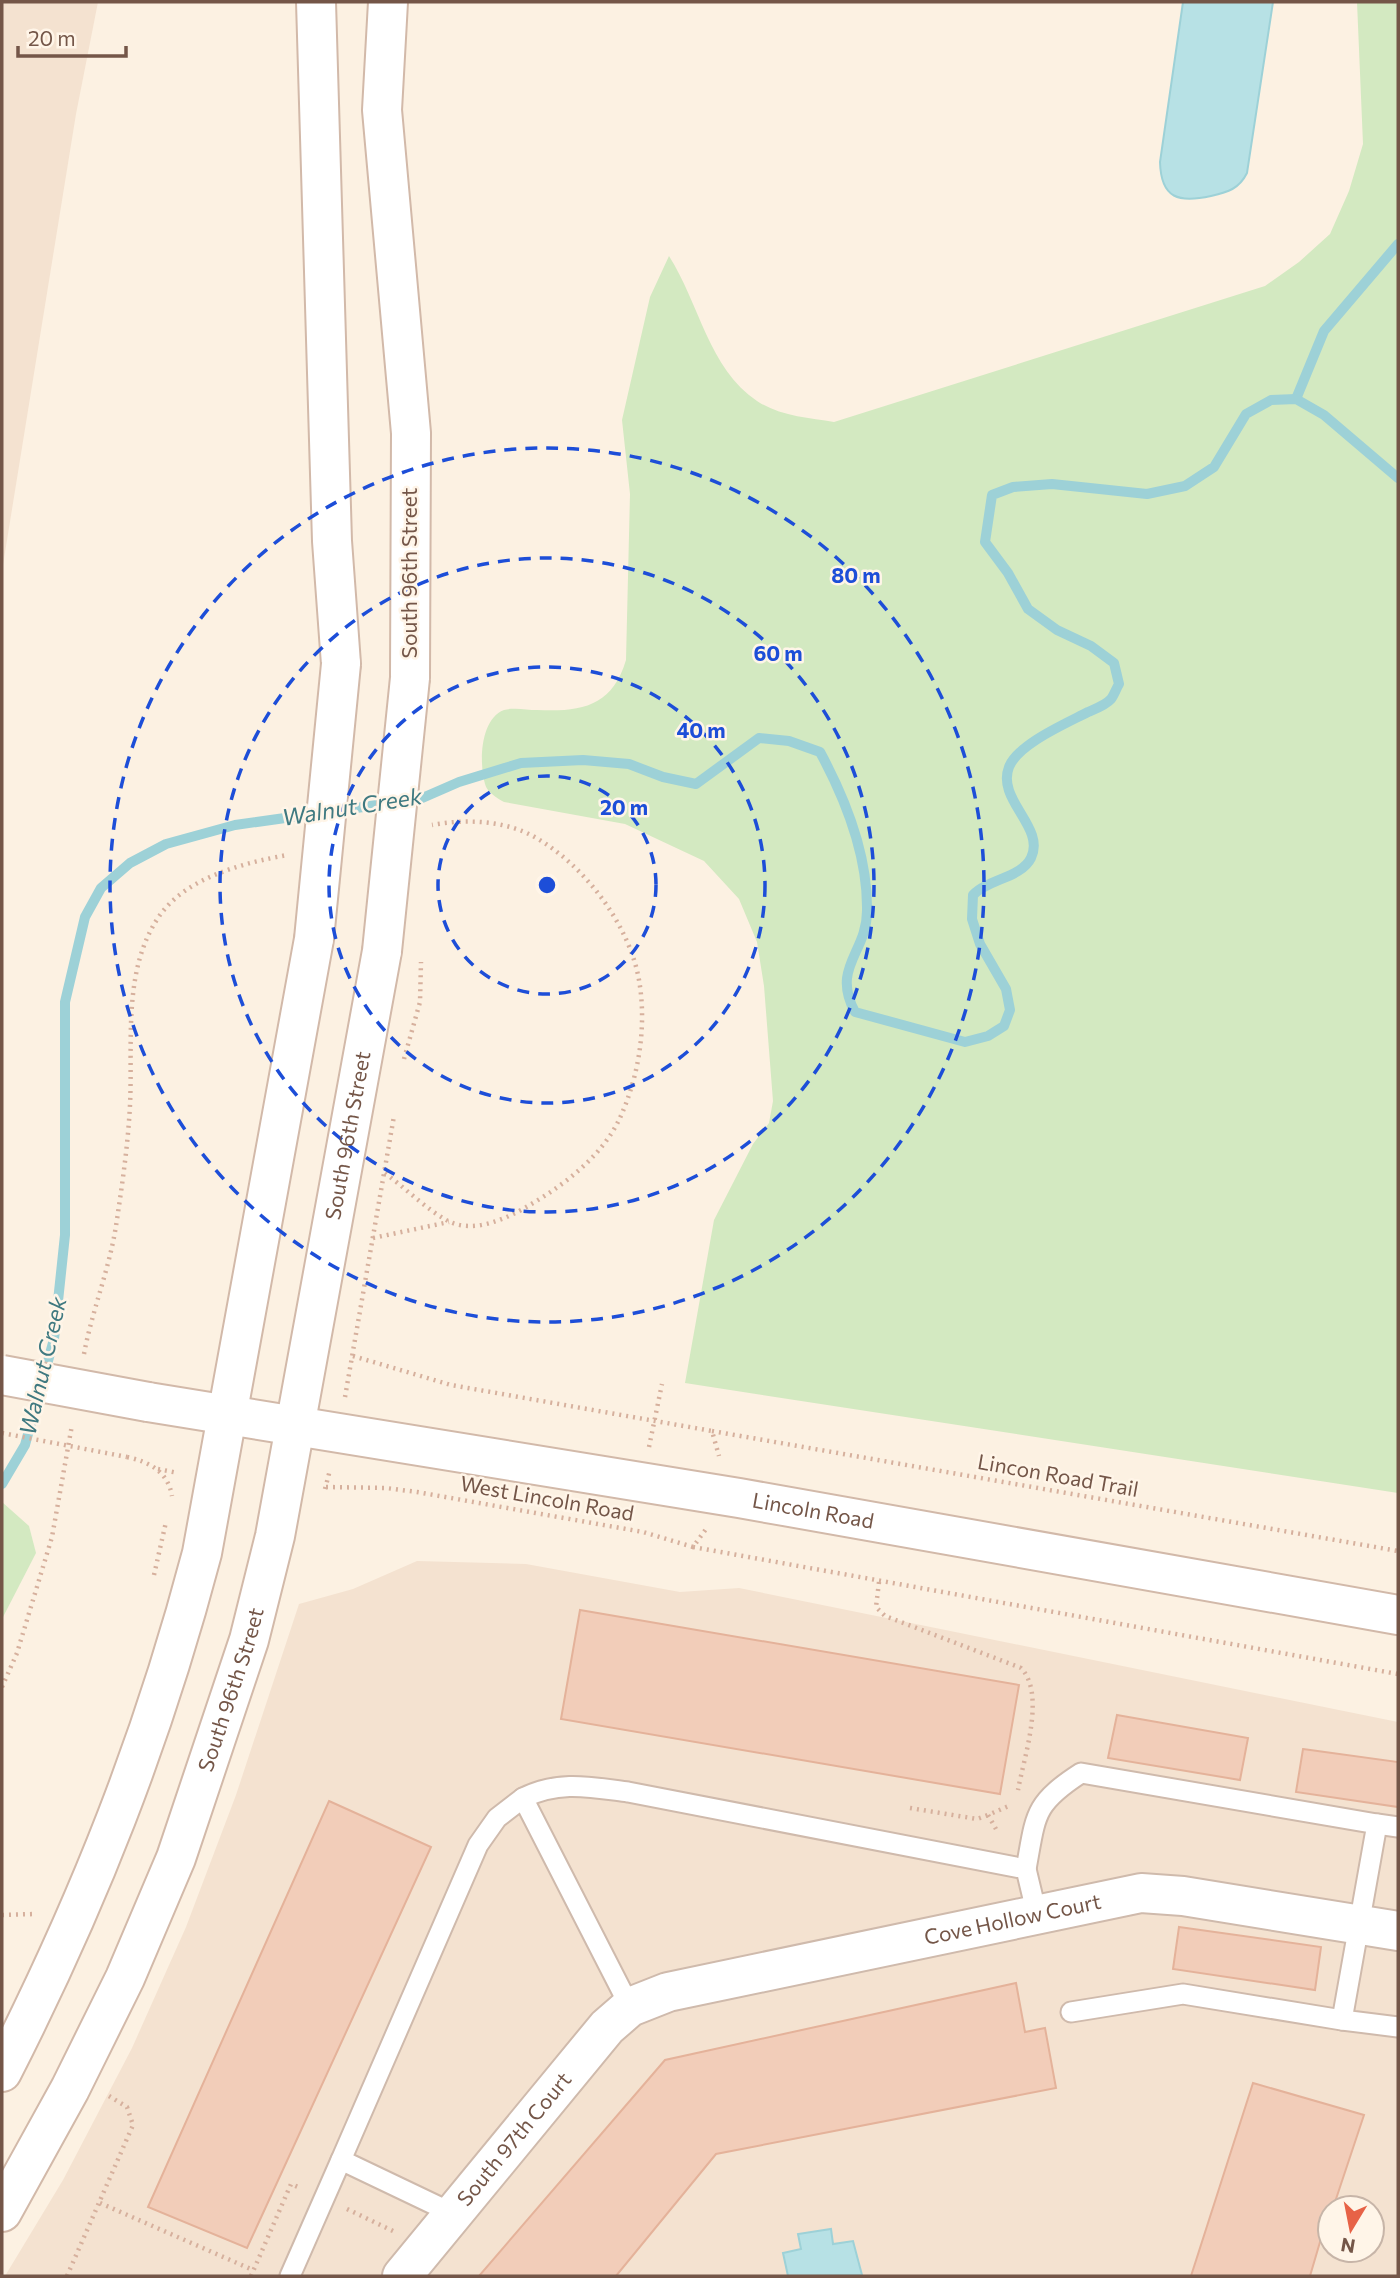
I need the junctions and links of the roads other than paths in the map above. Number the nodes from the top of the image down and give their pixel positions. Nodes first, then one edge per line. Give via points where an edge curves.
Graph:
1 (316, 2) edge
2 (388, 2) edge
3 (2, 1375) edge
4 (227, 1415) junction
5 (295, 1426) junction
6 (1398, 1615) edge
7 (523, 1798) junction
8 (1377, 1824) junction
9 (1398, 1827) edge
10 (1026, 1869) junction
11 (1037, 1915) junction
12 (1359, 1924) junction
13 (1398, 1931) edge
14 (630, 2007) junction
15 (1071, 2012) dead end
16 (1342, 2020) junction
17 (1398, 2027) edge
18 (2, 2072) edge
19 (341, 2160) junction
20 (2, 2211) edge
21 (452, 2213) junction
22 (290, 2276) edge
23 (402, 2276) edge

1 - 4 main road, bridge via 331,513 341,664 314,939
2 - 5 main road, South 96th Street, bridge via 382,110 411,433 410,678 382,951
3 - 4 main road, Lincoln Road, bridge
4 - 5 main road, Lincoln Road
4 - 18 main road via 202,1553 136,1771 88,1894
5 - 6 main road, Lincoln Road via 739,1498
5 - 20 main road, South 96th Street via 275,1536 249,1640 176,1858 89,2053
7 - 10 lane via 548,1787 579,1785
7 - 14 lane
7 - 19 lane via 497,1818 478,1845
8 - 9 lane
8 - 10 lane via 1081,1773 1051,1792 1036,1818
8 - 12 lane
10 - 11 lane
11 - 12 main road, Cove Hollow Court via 1141,1893
11 - 14 main road, Cove Hollow Court via 668,1992
12 - 13 main road, Cove Hollow Court
12 - 16 lane
14 - 21 main road, South 97th Court via 607,2027
15 - 16 lane via 1183,1994
16 - 17 lane
19 - 21 lane
19 - 22 lane
21 - 23 main road, South 97th Court

